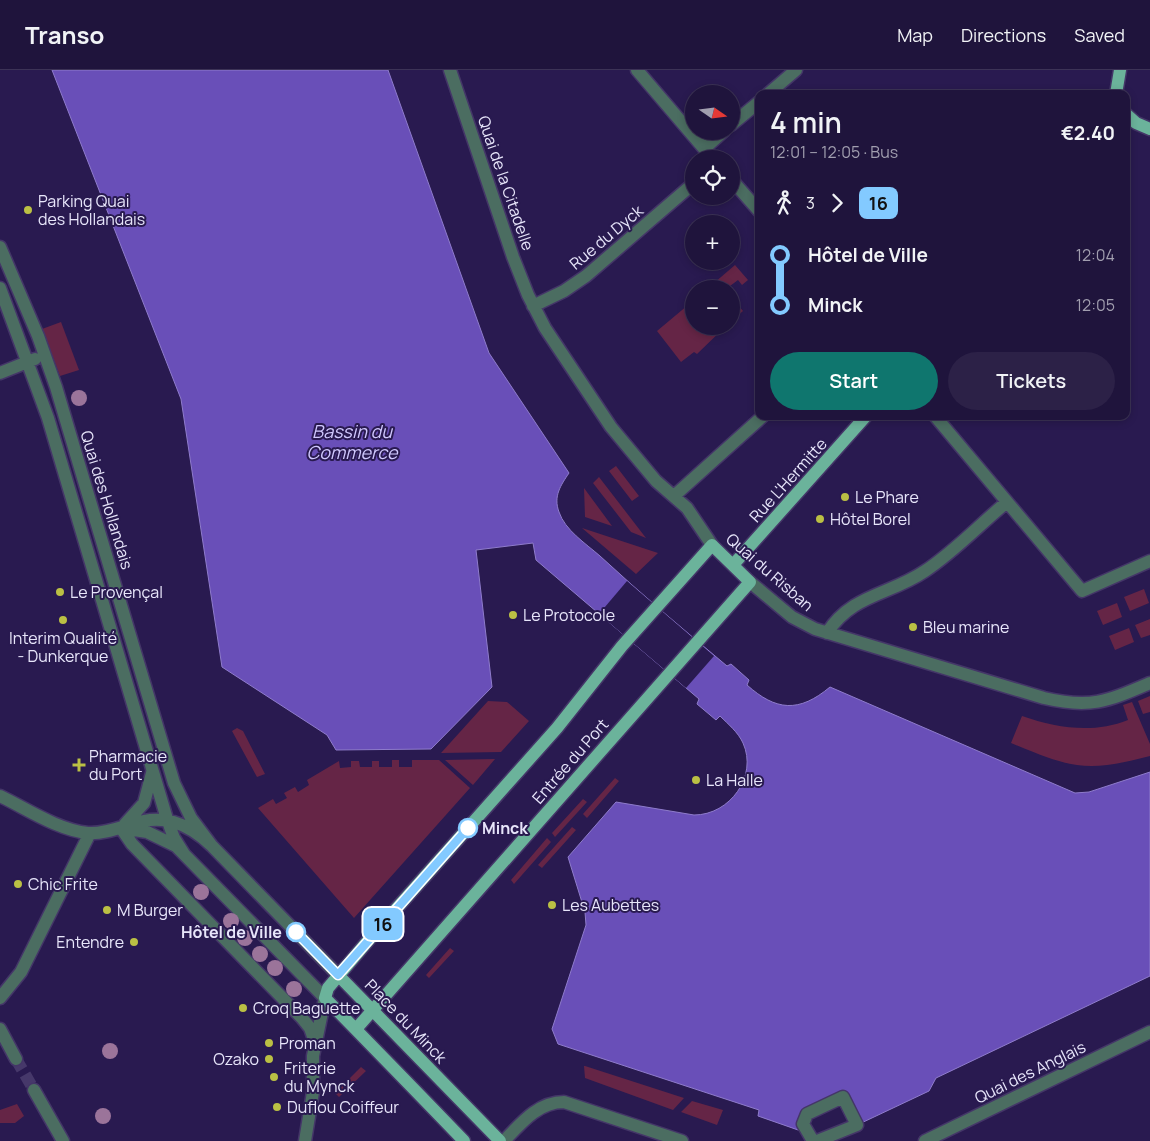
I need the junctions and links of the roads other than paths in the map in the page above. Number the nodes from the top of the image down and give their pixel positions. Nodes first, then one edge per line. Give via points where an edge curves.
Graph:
1 (450, 70) edge
2 (637, 70) edge
3 (796, 70) edge
4 (1120, 70) edge
5 (773, 90) edge
6 (1117, 90) edge
7 (755, 105) edge
8 (740, 118) edge
9 (1130, 120) edge
10 (1150, 129) edge
11 (713, 140) edge
12 (704, 148) joint
13 (740, 190) edge
14 (685, 191) edge
15 (755, 207) edge
16 (0, 247) edge
17 (0, 288) edge
18 (533, 306) junction
19 (45, 355) junction
20 (28, 361) junction
21 (0, 373) edge
22 (759, 420) edge
23 (862, 420) edge
24 (938, 420) edge
25 (674, 496) junction
26 (1007, 502) junction
27 (712, 545) junction
28 (1150, 561) edge
29 (733, 565) junction
30 (750, 582) junction
31 (828, 633) junction
32 (1150, 683) edge
33 (153, 770) junction
34 (0, 796) edge
35 (168, 820) junction
36 (121, 828) junction
37 (90, 833) junction
38 (212, 846) junction
39 (184, 854) junction
40 (338, 975) junction
41 (0, 998) edge
42 (325, 998) junction
43 (372, 1010) junction
44 (0, 1028) edge
45 (356, 1029) junction
46 (1150, 1032) edge
47 (315, 1042) junction
48 (16, 1060) tunnel mouth
49 (34, 1090) tunnel mouth
50 (63, 1141) edge
51 (305, 1141) edge
52 (464, 1141) edge
53 (500, 1141) edge
54 (504, 1141) edge
55 (682, 1141) edge
56 (813, 1141) edge
57 (817, 1141) edge
58 (925, 1141) edge

1 - 18 street, Quai de la Citadelle via 513,257
2 - 12 street
3 - 5 street
4 - 6 main road
7 - 8 street
9 - 10 main road
11 - 12 street
13 - 15 street
14 - 18 street, Rue du Dyck via 586,276
16 - 19 street, Quai des Hollandais
17 - 20 street, Quai des Hollandais
18 - 25 street, Quai du Risban via 563,357 612,427 656,481
19 - 20 street
19 - 38 street, Quai des Hollandais via 174,783 191,818
20 - 21 street
20 - 33 street, Quai des Hollandais
22 - 25 street
23 - 29 main road, Rue L'Hermitte
24 - 26 street
25 - 27 street, Quai du Risban via 687,508
26 - 28 street via 1082,591
26 - 31 street via 928,570 849,608
27 - 29 main road, Quai du Risban
27 - 40 main road, Entrée du Port via 622,646 557,728
29 - 30 main road, Quai du Risban
30 - 31 street, Quai du Risban via 799,622
30 - 43 main road, Entrée du Port
31 - 32 street, Quai du Risban via 1020,692 1066,702 1088,704 1108,701
33 - 35 street, Quai des Hollandais
33 - 36 street via 144,803
34 - 37 street via 62,825
35 - 36 street, Place du Minck via 149,819
35 - 38 street, Place du Minck via 190,828
35 - 39 street, Quai des Hollandais
36 - 37 street
36 - 39 street via 143,830 159,836
36 - 47 street via 132,844 302,1018
37 - 41 street via 21,972
38 - 40 street, Place du Minck
39 - 42 street
40 - 42 main road, Entrée du Port
40 - 43 main road, Place du Minck
42 - 45 main road
42 - 47 street
43 - 45 main road, Entrée du Port
43 - 53 main road, Place du Minck
44 - 48 street
45 - 52 main road
46 - 58 street, Quai des Anglais
47 - 51 street via 313,1092
49 - 50 street
54 - 55 street via 537,1110 564,1102
56 - 57 street via 803,1124 807,1114 843,1097 857,1125

